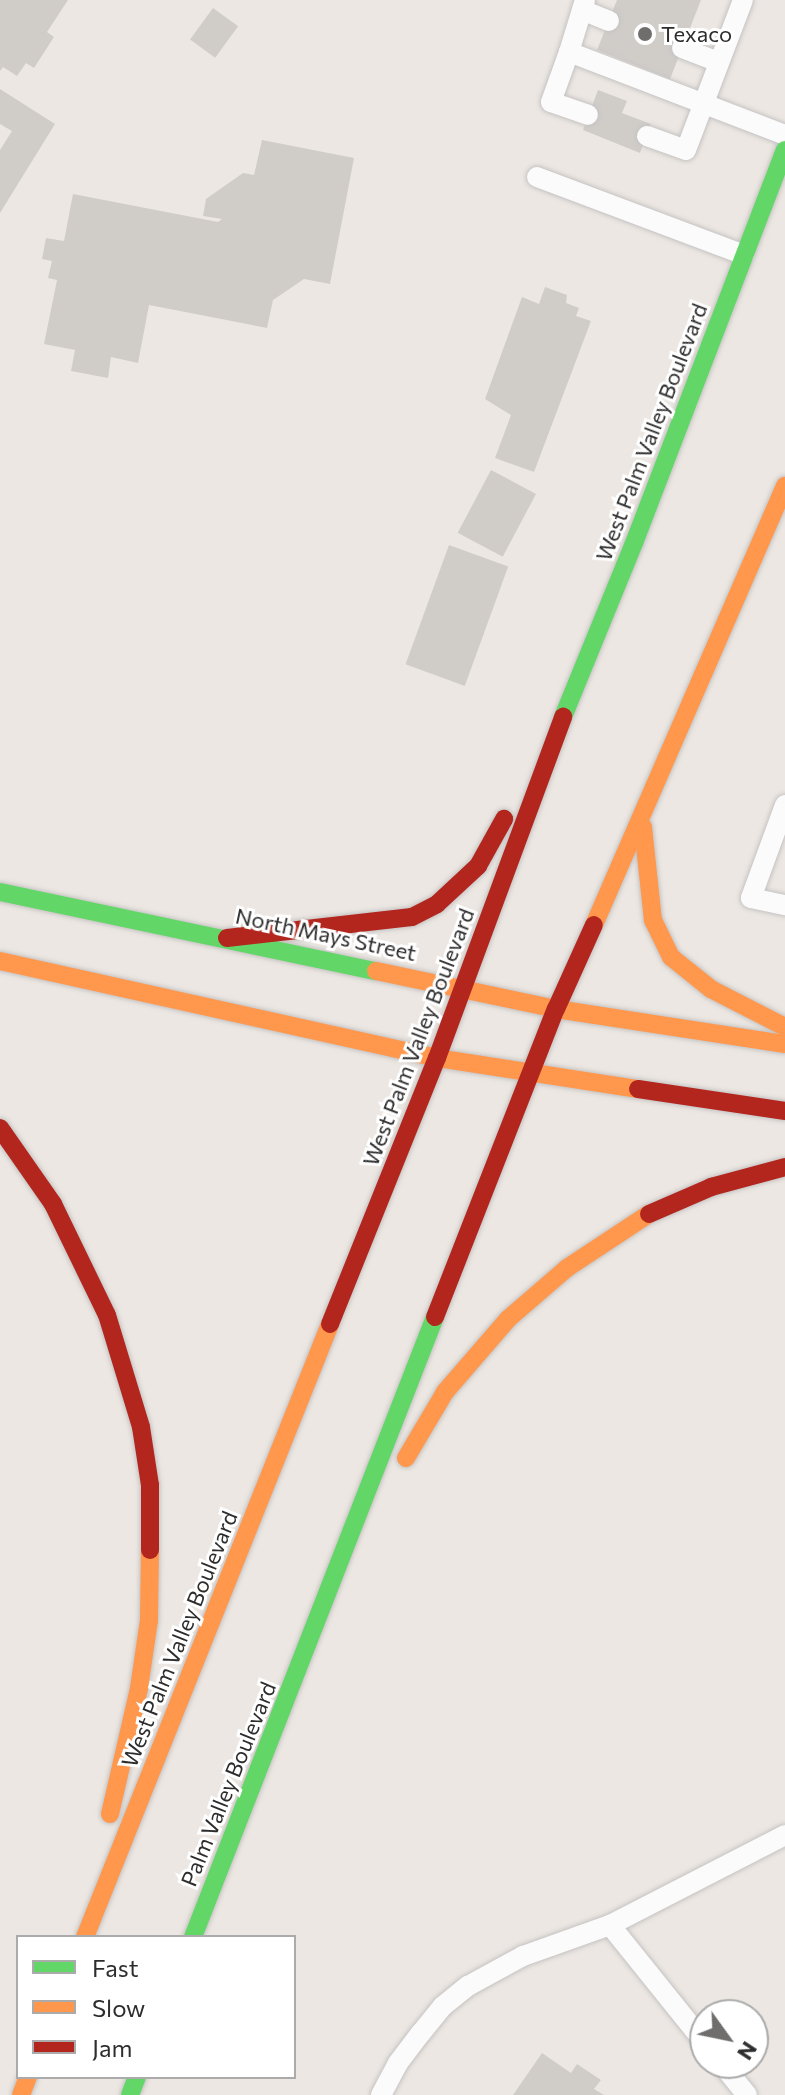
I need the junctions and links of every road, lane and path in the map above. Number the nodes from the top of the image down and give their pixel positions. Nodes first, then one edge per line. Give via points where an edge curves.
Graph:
1 (743, 0) edge
2 (583, 5) edge
3 (609, 21) dead end
4 (682, 48) dead end
5 (569, 52) junction
6 (718, 62) junction
7 (703, 103) junction
8 (588, 115) dead end
9 (785, 135) edge
10 (647, 136) dead end
11 (785, 150) edge
12 (537, 177) dead end
13 (744, 255) junction
14 (784, 490) edge
15 (563, 716) junction
16 (785, 805) edge
17 (642, 821) junction
18 (0, 892) edge
19 (785, 905) edge
20 (227, 938) junction
21 (0, 961) edge
22 (464, 987) junction
23 (556, 1009) junction
24 (785, 1027) edge
25 (785, 1044) edge
26 (437, 1058) junction
27 (531, 1071) junction
28 (785, 1111) edge
29 (0, 1128) edge
30 (785, 1167) edge
31 (398, 1473) dead end
32 (384, 1500) dead end
33 (308, 1649) junction
34 (785, 1835) edge
35 (610, 1925) junction
36 (79, 1935) edge
37 (86, 1935) edge
38 (194, 1935) edge
39 (689, 2023) edge
40 (734, 2079) edge
41 (381, 2095) edge
42 (747, 2095) edge

1 - 6 lane
2 - 3 lane
2 - 5 lane
4 - 6 lane
5 - 7 lane
5 - 8 lane via 551,102
6 - 7 lane
7 - 9 lane
7 - 10 lane via 686,150
11 - 13 main road, West Palm Valley Boulevard
12 - 13 lane
13 - 15 main road, West Palm Valley Boulevard
14 - 17 main road
15 - 20 main road via 478,866 437,904 412,917
15 - 22 main road, West Palm Valley Boulevard
16 - 19 lane via 751,898
17 - 23 main road
17 - 24 main road via 650,910 671,957 711,989
18 - 20 main road, North Mays Street
20 - 22 main road, North Mays Street
21 - 26 main road
22 - 23 main road, North Mays Street
22 - 26 main road, West Palm Valley Boulevard
23 - 25 main road, North Mays Street
23 - 27 main road
26 - 27 main road
26 - 37 main road, West Palm Valley Boulevard
27 - 28 main road
27 - 33 main road
29 - 36 main road via 53,1204 107,1315 141,1427 150,1485 149,1620 139,1688
30 - 31 main road via 665,1206 567,1268 470,1360 419,1432
32 - 33 main road
33 - 38 main road, Palm Valley Boulevard
34 - 35 lane
35 - 39 lane
35 - 41 lane via 523,1956 468,1986 421,2033
40 - 42 lane

